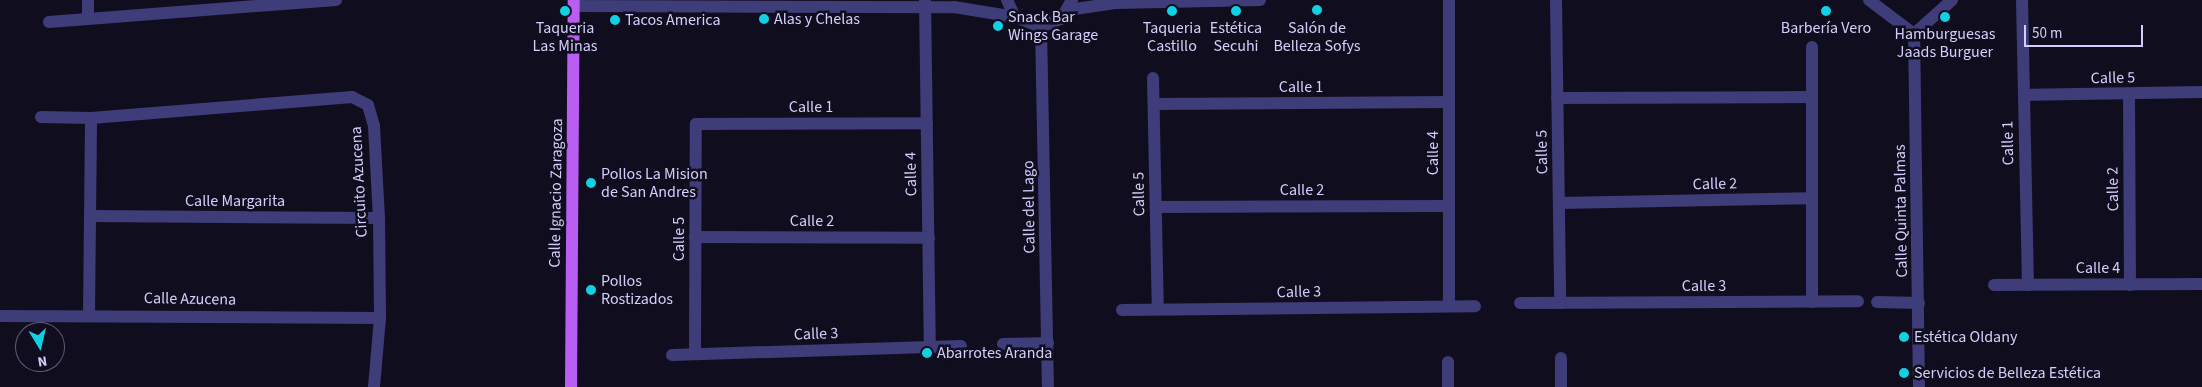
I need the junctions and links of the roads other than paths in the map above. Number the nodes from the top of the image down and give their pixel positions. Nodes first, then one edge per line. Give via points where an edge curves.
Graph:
1 (88, 0) edge
2 (336, 0) edge
3 (1006, 0) edge
4 (1260, 0) edge
5 (1449, 0) edge
6 (1556, 0) edge
7 (1869, 0) edge
8 (1952, 0) edge
9 (2022, 0) edge
10 (267, 2) edge
11 (574, 3) edge
12 (691, 3) edge
13 (925, 3) edge
14 (1070, 5) edge
15 (88, 16) junction
16 (1015, 17) junction
17 (49, 22) dead end
18 (1041, 27) junction
19 (1914, 34) junction
20 (1812, 47) dead end
21 (1153, 78) dead end
22 (2202, 92) edge
23 (2129, 94) junction
24 (2024, 95) junction
25 (1812, 97) junction
26 (1557, 98) junction
27 (1449, 102) junction
28 (1154, 104) junction
29 (41, 117) dead end
30 (91, 118) junction
31 (927, 123) junction
32 (696, 124) joint
33 (1812, 198) junction
34 (1559, 203) junction
35 (1449, 206) junction
36 (1156, 207) junction
37 (91, 216) junction
38 (379, 218) junction
39 (696, 237) junction
40 (929, 238) junction
41 (2202, 284) edge
42 (1994, 285) dead end
43 (2028, 285) junction
44 (2130, 285) junction
45 (1858, 301) dead end
46 (1812, 302) junction
47 (1877, 302) dead end
48 (1560, 303) junction
49 (1919, 303) junction
50 (1520, 304) dead end
51 (1448, 306) junction
52 (1475, 306) dead end
53 (1158, 309) junction
54 (1122, 310) dead end
55 (89, 314) junction
56 (0, 316) edge
57 (380, 318) junction
58 (1048, 343) junction
59 (1004, 344) dead end
60 (961, 346) dead end
61 (930, 347) junction
62 (695, 354) junction
63 (672, 355) dead end
64 (1561, 358) dead end
65 (1448, 362) dead end
66 (374, 387) edge
67 (570, 387) edge
68 (1048, 387) edge
69 (1448, 387) edge
70 (1561, 387) edge
71 (1920, 387) edge

1 - 15 street
2 - 10 street
3 - 16 street
4 - 14 street
5 - 27 street, Calle 4
6 - 26 street, Calle 5
7 - 19 street
8 - 19 street
9 - 24 street, Calle 1
10 - 15 street
11 - 12 street
11 - 67 main road, Calle Ignacio Zaragoza
12 - 13 street
13 - 16 street
13 - 31 street, Calle 4
14 - 18 street
15 - 17 street
16 - 18 street
18 - 58 street, Calle del Lago
19 - 49 street, Calle Quinta Palmas
20 - 25 street
21 - 28 street, Calle 5
22 - 23 street, Calle 5
23 - 24 street, Calle 5
23 - 44 street, Calle 2
24 - 43 street, Calle 1
25 - 26 street
25 - 33 street
26 - 34 street, Calle 5
27 - 28 street, Calle 1
27 - 35 street, Calle 4
28 - 36 street, Calle 5
29 - 30 street, Circuito Azucena
30 - 37 street
30 - 38 street, Circuito Azucena via 352,97 368,105 374,126
31 - 32 street, Calle 1
31 - 40 street, Calle 4
32 - 39 street, Calle 5
33 - 34 street, Calle 2
33 - 46 street
34 - 48 street, Calle 5
35 - 36 street, Calle 2
35 - 51 street, Calle 4
36 - 53 street, Calle 5
37 - 38 street, Calle Margarita
37 - 55 street
38 - 57 street, Circuito Azucena
39 - 40 street, Calle 2
39 - 62 street, Calle 5
40 - 61 street, Calle 4
41 - 44 street, Calle 4
42 - 43 street, Calle 4
43 - 44 street, Calle 4
45 - 46 street, Calle 3
46 - 48 street, Calle 3
47 - 49 street
48 - 50 street, Calle 3
49 - 71 street, Calle Quinta Palmas
51 - 52 street, Calle 3
51 - 53 street, Calle 3
53 - 54 street, Calle 3
55 - 56 street, Calle Azucena
55 - 57 street, Calle Azucena
57 - 66 street, Circuito Azucena
58 - 59 street
58 - 68 street, Calle del Lago
60 - 61 street, Calle 3
61 - 62 street, Calle 3
62 - 63 street, Calle 3
64 - 70 street
65 - 69 street

